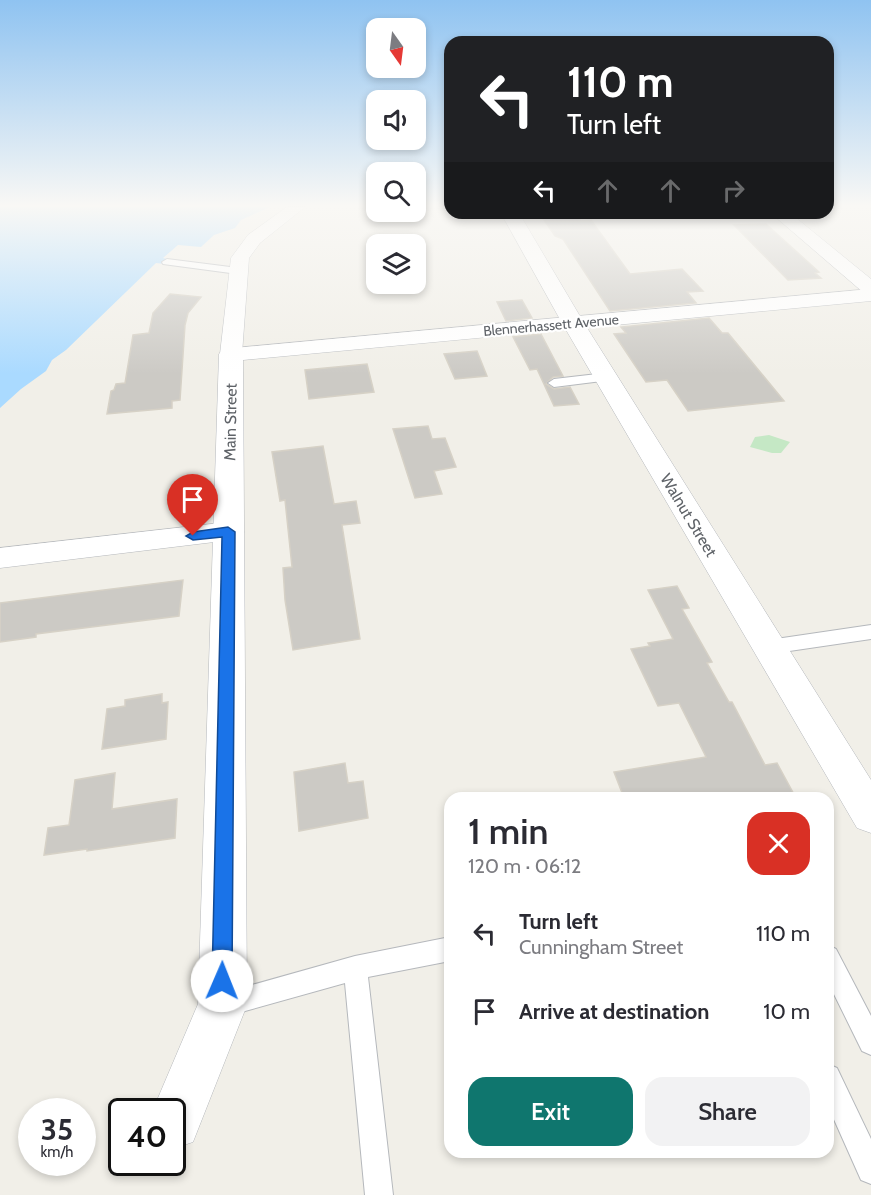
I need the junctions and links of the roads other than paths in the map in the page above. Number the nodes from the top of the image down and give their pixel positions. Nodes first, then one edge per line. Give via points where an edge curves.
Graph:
1 (173, 263) edge
2 (239, 263) edge
3 (539, 263) edge
4 (840, 263) edge
5 (238, 271) junction
6 (871, 289) edge
7 (871, 295) edge
8 (573, 323) junction
9 (231, 354) junction
10 (606, 377) junction
11 (554, 383) dead end
12 (228, 532) junction
13 (0, 558) edge
14 (871, 632) edge
15 (769, 647) junction
16 (871, 815) edge
17 (444, 950) edge
18 (355, 968) junction
19 (834, 973) edge
20 (222, 1005) junction
21 (871, 1042) edge
22 (834, 1090) edge
23 (184, 1098) edge
24 (871, 1170) edge
25 (379, 1195) edge

1 - 5 lane
2 - 5 street, Main Street
3 - 8 street, Walnut Street
4 - 6 street
5 - 9 street, Main Street
7 - 8 street, Blennerhassett Avenue
8 - 9 street, Blennerhassett Avenue
8 - 10 street, Walnut Street
9 - 12 street, Main Street
10 - 11 lane
10 - 15 street, Walnut Street
12 - 13 street
12 - 20 street, Main Street
14 - 15 lane
15 - 16 street, Walnut Street
17 - 18 lane
18 - 20 lane
18 - 25 lane
19 - 21 lane
20 - 23 street, Main Street
22 - 24 lane

